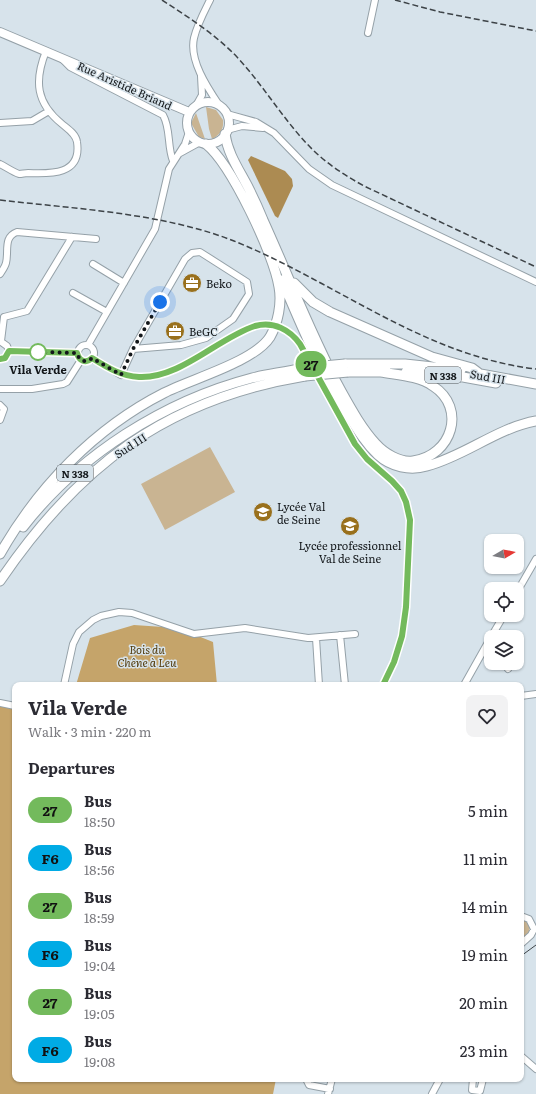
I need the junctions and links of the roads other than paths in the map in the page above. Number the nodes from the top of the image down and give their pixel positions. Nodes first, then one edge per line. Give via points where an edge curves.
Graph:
1 (210, 0) edge
2 (375, 0) edge
3 (0, 32) edge
4 (368, 33) dead end
5 (46, 50) junction
6 (62, 58) junction
7 (200, 72) junction
8 (197, 104) junction
9 (219, 104) junction
10 (49, 111) junction
11 (189, 112) junction
12 (227, 114) junction
13 (0, 123) edge
14 (266, 128) junction
15 (189, 132) junction
16 (226, 132) junction
17 (203, 143) junction
18 (179, 154) junction
19 (173, 161) junction
20 (0, 164) edge
21 (72, 237) junction
22 (96, 239) dead end
23 (268, 252) junction
24 (280, 258) junction
25 (94, 264) dead end
26 (0, 274) edge
27 (536, 282) edge
28 (124, 283) junction
29 (73, 293) dead end
30 (107, 312) junction
31 (2, 314) edge
32 (1, 341) edge
33 (88, 345) junction
34 (133, 349) junction
35 (9, 351) junction
36 (77, 353) junction
37 (92, 358) junction
38 (0, 359) edge
39 (81, 360) junction
40 (346, 368) junction
41 (304, 372) junction
42 (381, 372) junction
43 (480, 374) junction
44 (536, 384) edge
45 (0, 389) edge
46 (536, 391) edge
47 (0, 405) edge
48 (0, 420) edge
49 (536, 421) edge
50 (0, 554) edge
51 (0, 559) edge
52 (536, 559) edge
53 (0, 581) edge
54 (523, 582) edge
55 (355, 634) dead end
56 (340, 635) junction
57 (316, 638) junction
58 (484, 650) edge
59 (65, 682) edge
60 (319, 682) edge
61 (344, 682) edge
62 (466, 682) edge
63 (536, 694) edge
64 (524, 696) edge
65 (0, 703) edge
66 (12, 705) edge
67 (524, 916) edge
68 (534, 920) edge
69 (524, 941) edge
70 (524, 1059) edge
71 (536, 1069) edge
72 (308, 1082) edge
73 (438, 1082) edge
74 (473, 1082) edge
75 (482, 1082) edge
76 (329, 1091) edge
77 (432, 1094) edge

1 - 7 street via 193,42
2 - 4 street
3 - 5 main road, Rue Aristide Briand
5 - 6 main road, Rue Aristide Briand
5 - 10 street via 39,79 40,93
6 - 11 main road, Rue Aristide Briand
6 - 19 street, Rue Aristide Briand via 70,67 163,114 167,122
7 - 8 street via 202,95
7 - 9 street
8 - 9 main road via 208,101
8 - 11 main road
9 - 12 main road
10 - 13 street via 32,121
10 - 20 street via 73,133 77,141 78,153 69,168 54,173 19,174
11 - 15 main road via 186,122
12 - 14 street via 256,122
12 - 16 main road
14 - 16 street via 242,126
14 - 27 street via 309,169 332,186
15 - 17 main road
15 - 18 street
16 - 17 main road via 217,141
16 - 24 highway via 231,157 250,190
17 - 18 street
17 - 23 highway via 216,153 238,187
18 - 19 street
19 - 28 street via 155,229
21 - 22 street
21 - 26 street via 17,232 12,234 7,240 6,264
21 - 31 street via 27,311
23 - 49 highway via 277,266 319,363 360,434 379,456 405,468 425,467
23 - 50 highway via 280,288 277,317 269,338 258,350 238,361 164,392 132,411 99,436 49,484 31,506
24 - 42 highway via 335,378 358,420 376,444 390,455 412,462 433,455 441,448 451,431 451,411 445,398 433,386 418,379
24 - 43 highway via 298,289 313,302 432,357 472,368
25 - 28 street
28 - 30 street
29 - 30 street
30 - 33 street
31 - 32 street
32 - 35 street
33 - 36 street via 80,347
33 - 37 street via 93,350
34 - 34 street via 181,345 206,338 233,319 249,294 247,282 200,252 192,253 185,259
34 - 37 street via 121,375
35 - 36 street
35 - 38 street via 5,358
36 - 39 street
37 - 39 street via 88,361
39 - 45 street via 63,384 32,389
40 - 41 highway, N 338, bridge
40 - 42 highway, Sud III / N 338
40 - 43 highway, Sud III / N 338 via 405,364
41 - 51 highway, Sud III / N 338 via 252,378 205,394 168,410 126,435 91,459 51,494
41 - 53 highway, Sud III / N 338 via 207,402 131,443 100,465 62,501 25,544
42 - 46 highway, Sud III / N 338 via 462,377
43 - 44 highway, Sud III / N 338
47 - 48 street via 4,409
52 - 54 street
55 - 56 street
56 - 57 street
56 - 61 street
57 - 59 street via 253,629 194,634 132,612 119,612 93,620 79,632 73,644
57 - 60 street
58 - 62 street
63 - 64 street
65 - 66 street
67 - 68 street
68 - 69 street via 532,934
70 - 71 street
72 - 76 street via 309,1085
73 - 77 street
74 - 75 street via 472,1090 477,1092 480,1091

